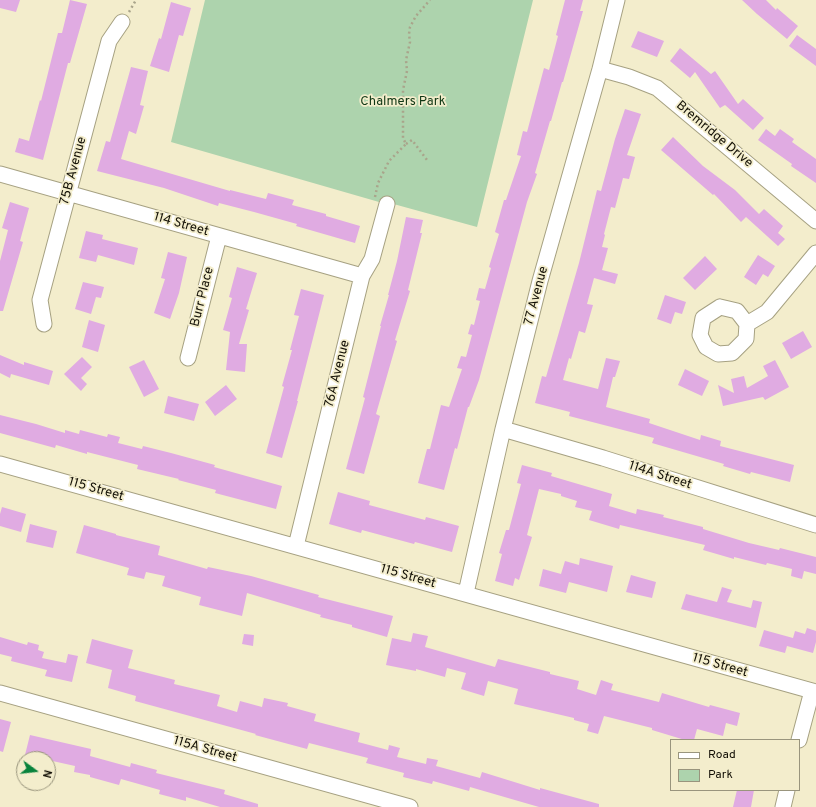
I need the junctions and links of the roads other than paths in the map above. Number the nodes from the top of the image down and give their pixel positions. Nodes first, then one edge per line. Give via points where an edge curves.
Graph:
1 (617, 0) edge
2 (122, 22) dead end
3 (600, 69) junction
4 (0, 174) edge
5 (68, 194) junction
6 (387, 204) road end
7 (816, 221) edge
8 (219, 236) junction
9 (816, 253) edge
10 (362, 276) junction
11 (44, 324) dead end
12 (746, 324) dead end
13 (188, 358) dead end
14 (503, 429) junction
15 (0, 464) edge
16 (816, 525) edge
17 (296, 546) junction
18 (466, 594) junction
19 (814, 691) edge
20 (0, 694) edge
21 (799, 739) edge
22 (787, 791) edge
23 (410, 807) edge
24 (783, 807) edge

1 - 3 street, 77 Avenue
2 - 5 street, 75B Avenue via 109,41
3 - 7 street, Bremridge Drive via 628,76 657,88
3 - 14 street, 77 Avenue via 540,281
4 - 5 street, 114 Street
5 - 8 street, 114 Street
5 - 11 street, 75B Avenue via 40,300
6 - 10 street, 76A Avenue via 372,259
8 - 10 street, 114 Street
8 - 13 street, Burr Place
9 - 12 street via 767,312
10 - 17 street, 76A Avenue
14 - 16 street, 114A Street
14 - 18 street, 77 Avenue
15 - 17 street, 115 Street
17 - 18 street, 115 Street
18 - 19 street, 115 Street
19 - 21 street
20 - 23 street, 115A Street
22 - 24 street

